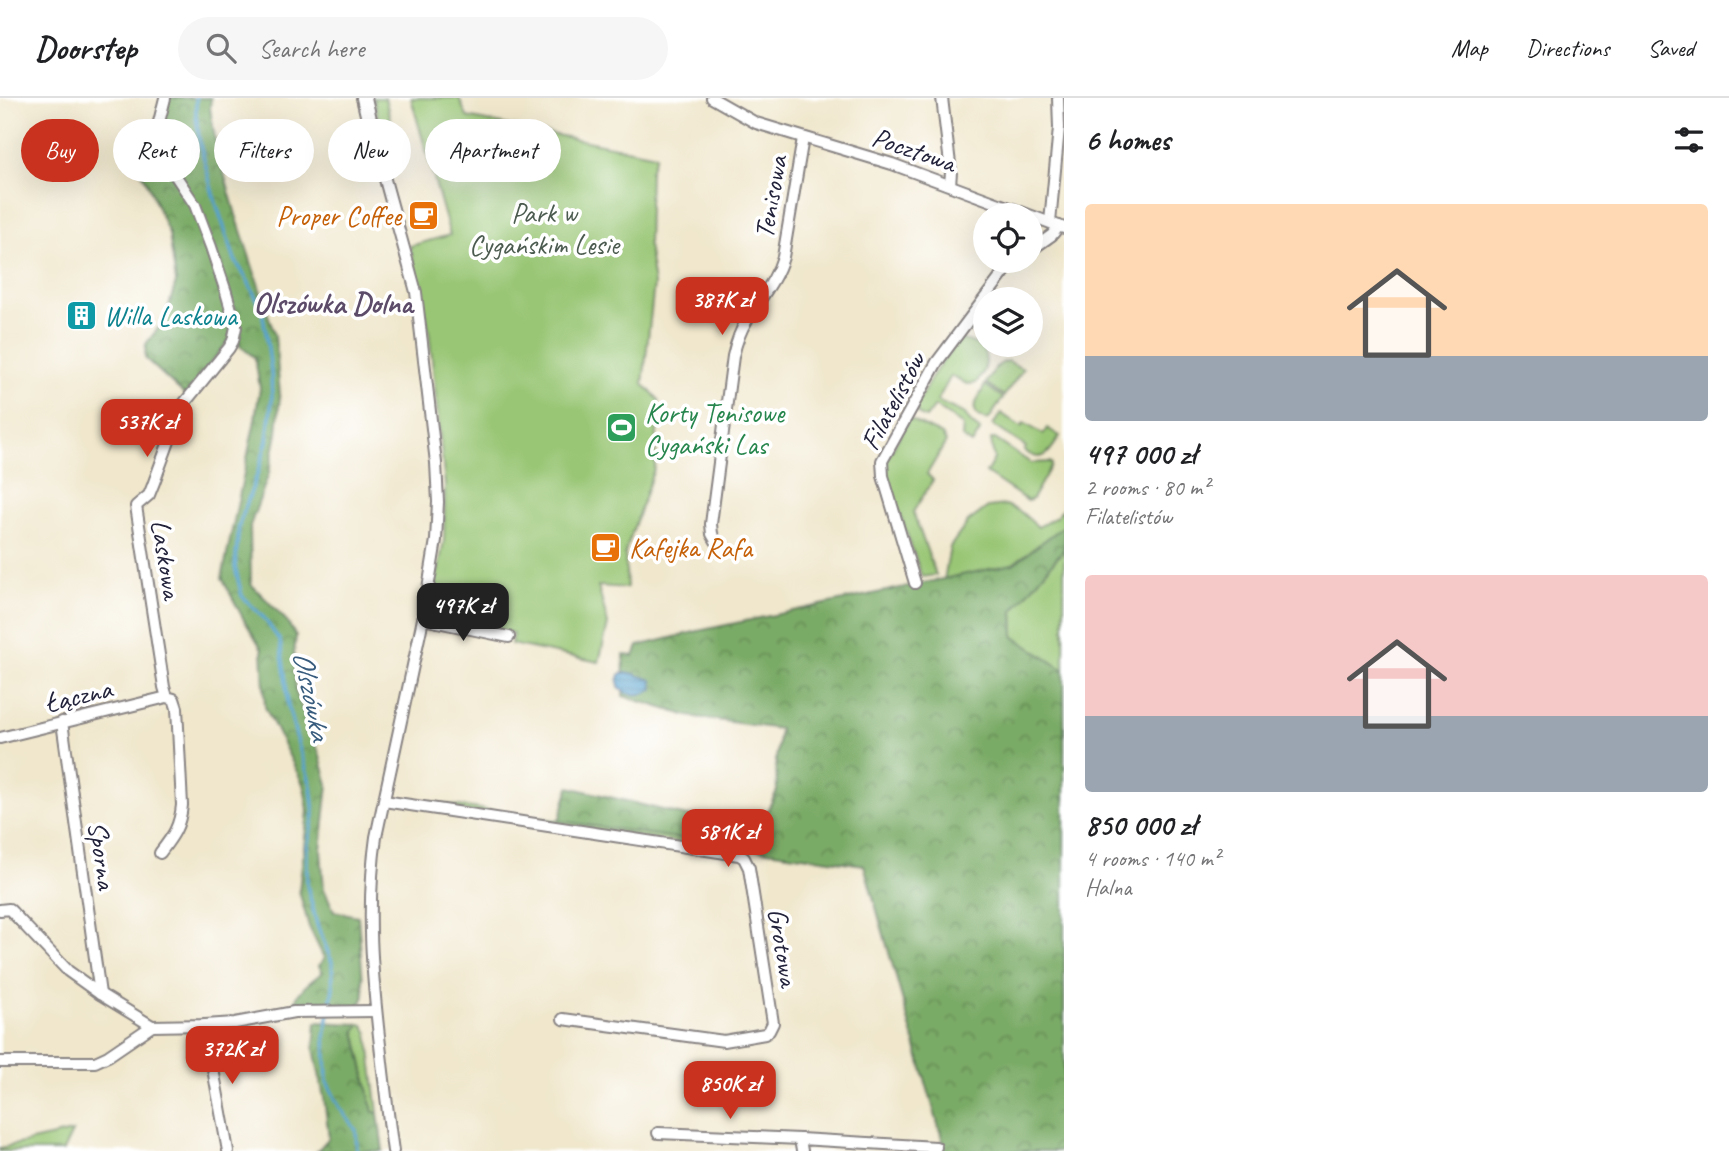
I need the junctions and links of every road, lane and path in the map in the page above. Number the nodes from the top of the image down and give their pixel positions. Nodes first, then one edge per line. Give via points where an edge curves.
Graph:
1 (165, 98) edge
2 (364, 98) edge
3 (712, 98) edge
4 (942, 98) edge
5 (1058, 98) edge
6 (369, 119) edge
7 (803, 138) junction
8 (386, 182) edge
9 (950, 185) junction
10 (1058, 225) edge
11 (1043, 241) edge
12 (1004, 273) edge
13 (716, 541) dead end
14 (915, 583) dead end
15 (423, 619) junction
16 (509, 637) dead end
17 (167, 697) junction
18 (62, 722) junction
19 (0, 738) edge
20 (384, 801) junction
21 (160, 853) dead end
22 (0, 909) edge
23 (100, 994) junction
24 (376, 1011) junction
25 (563, 1019) dead end
26 (205, 1025) junction
27 (152, 1026) junction
28 (0, 1062) edge
29 (658, 1133) dead end
30 (801, 1145) edge
31 (936, 1147) dead end
32 (228, 1151) edge
33 (393, 1151) edge

1 - 17 street, Laskowa via 156,146 195,205 236,327 229,348 182,406 149,495 136,506
2 - 6 street
3 - 7 street, Pocztowa via 756,123
4 - 9 street
5 - 10 street
7 - 9 street, Pocztowa
7 - 13 street, Tenisowa via 780,268 747,320 733,356 711,524
8 - 15 street via 416,292 436,463 436,540
9 - 10 street, Pocztowa
10 - 11 street
12 - 14 street, Filatelistów via 937,362 882,461
15 - 16 street
15 - 20 street
17 - 18 street, Łączna
17 - 21 street, Laskowa via 176,703 181,805 178,827
18 - 19 street, Łączna
18 - 23 street, Sporna
20 - 24 street via 370,898
20 - 25 street, Grotowa via 744,858 773,1023 769,1031 714,1041
22 - 23 street via 9,909 68,971
23 - 27 street
24 - 26 street via 284,1013
24 - 33 street
26 - 27 street
26 - 32 street
27 - 28 street via 94,1062
29 - 30 street
30 - 31 street

